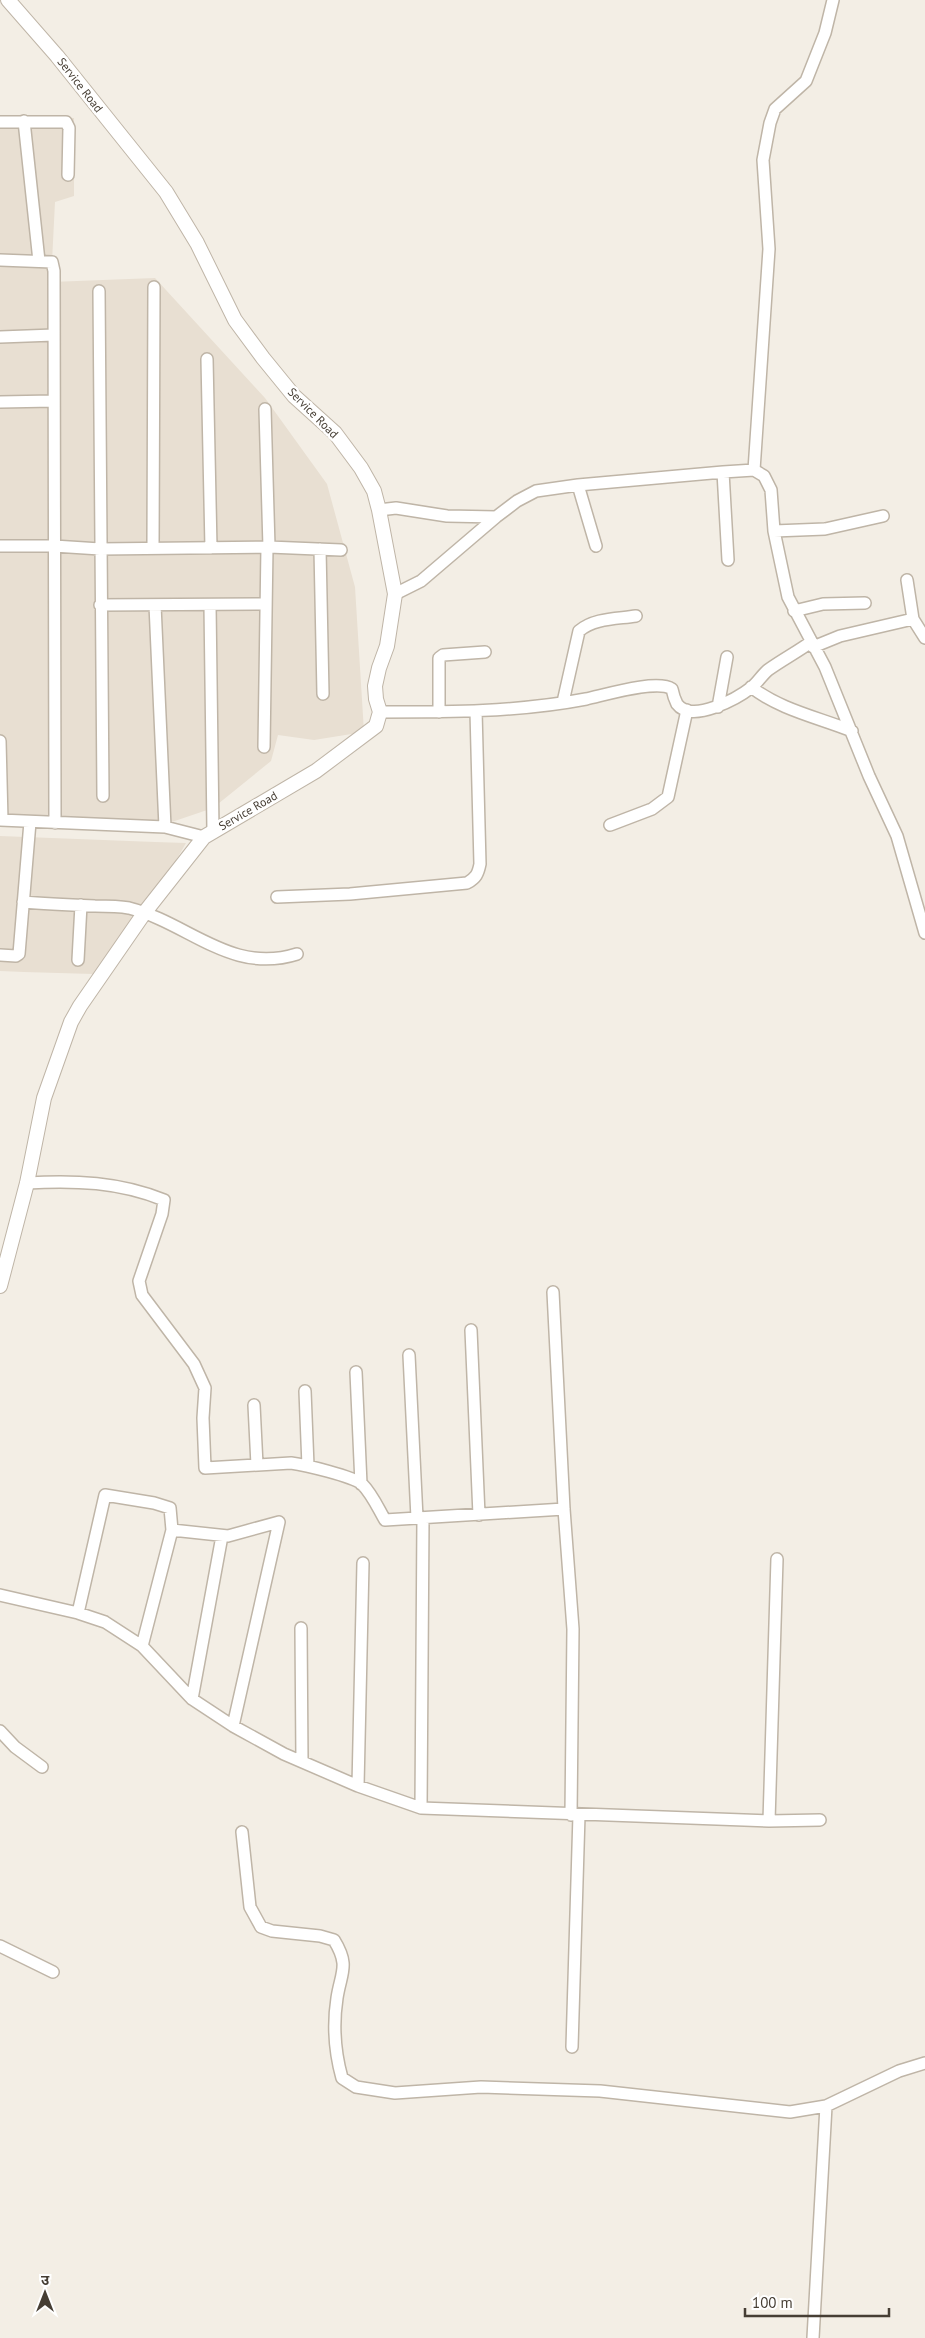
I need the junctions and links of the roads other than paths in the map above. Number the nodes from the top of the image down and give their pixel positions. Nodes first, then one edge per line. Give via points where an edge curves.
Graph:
1 (8, 0) edge
2 (833, 0) edge
3 (24, 121) junction
4 (0, 122) edge
5 (68, 175) dead end
6 (0, 260) edge
7 (39, 261) junction
8 (154, 286) dead end
9 (99, 291) dead end
10 (54, 335) junction
11 (0, 337) edge
12 (207, 359) dead end
13 (53, 401) junction
14 (0, 402) edge
15 (265, 409) dead end
16 (754, 470) junction
17 (723, 472) junction
18 (578, 485) junction
19 (379, 510) junction
20 (883, 516) dead end
21 (496, 517) junction
22 (774, 532) junction
23 (0, 546) edge
24 (54, 546) junction
25 (596, 546) dead end
26 (153, 548) junction
27 (211, 548) junction
28 (268, 548) junction
29 (100, 549) junction
30 (320, 549) junction
31 (341, 550) dead end
32 (728, 560) dead end
33 (907, 580) dead end
34 (395, 594) junction
35 (865, 603) dead end
36 (210, 604) junction
37 (266, 604) junction
38 (155, 605) junction
39 (100, 606) junction
40 (794, 611) junction
41 (636, 616) dead end
42 (913, 619) junction
43 (925, 638) edge
44 (812, 645) junction
45 (485, 652) dead end
46 (727, 657) dead end
47 (751, 687) junction
48 (322, 694) dead end
49 (563, 702) junction
50 (718, 707) junction
51 (687, 710) junction
52 (476, 711) junction
53 (380, 712) junction
54 (439, 712) junction
55 (852, 731) junction
56 (0, 741) edge
57 (264, 747) dead end
58 (103, 796) dead end
59 (1, 820) edge
60 (30, 822) junction
61 (55, 823) junction
62 (610, 825) dead end
63 (165, 827) junction
64 (208, 834) junction
65 (278, 897) dead end
66 (23, 902) junction
67 (81, 905) junction
68 (144, 912) junction
69 (925, 933) edge
70 (297, 954) dead end
71 (0, 955) edge
72 (78, 960) dead end
73 (27, 1183) junction
74 (5, 1252) edge
75 (0, 1286) edge
76 (553, 1292) dead end
77 (471, 1330) dead end
78 (408, 1355) dead end
79 (356, 1372) dead end
80 (305, 1391) dead end
81 (254, 1405) dead end
82 (257, 1465) junction
83 (308, 1466) junction
84 (361, 1484) junction
85 (564, 1509) junction
86 (479, 1515) junction
87 (420, 1518) junction
88 (172, 1530) junction
89 (222, 1536) junction
90 (777, 1559) dead end
91 (363, 1563) dead end
92 (0, 1595) edge
93 (78, 1613) junction
94 (301, 1628) dead end
95 (142, 1646) junction
96 (192, 1699) junction
97 (234, 1726) junction
98 (0, 1731) edge
99 (302, 1761) junction
100 (42, 1767) dead end
101 (358, 1786) junction
102 (421, 1808) junction
103 (575, 1815) junction
104 (820, 1820) dead end
105 (769, 1822) junction
106 (242, 1832) dead end
107 (0, 1946) edge
108 (53, 1972) dead end
109 (572, 2047) dead end
110 (925, 2063) edge
111 (826, 2106) junction
112 (813, 2338) edge

1 - 19 street, Service Road via 166,192 197,242 235,320 294,396 335,434 356,461 374,491
2 - 16 street via 825,33 806,81 775,109 770,123 764,160 769,249
3 - 4 street
3 - 5 street via 66,122 69,128
3 - 7 street
6 - 7 street
7 - 10 street via 52,262 54,271
8 - 26 street
9 - 29 street
10 - 11 street
10 - 13 street
12 - 27 street
13 - 14 street
13 - 24 street
15 - 28 street
16 - 17 street
16 - 22 street via 764,476 770,490
17 - 18 street
17 - 32 street
18 - 21 street via 536,491 516,501
18 - 25 street
19 - 21 street via 396,508 447,516
19 - 34 street, Service Road
20 - 22 street via 825,529
21 - 34 street via 421,581
22 - 40 street
23 - 24 street
24 - 29 street
24 - 61 street
26 - 27 street
26 - 29 street
27 - 28 street
28 - 30 street
28 - 37 street
29 - 39 street
30 - 31 street
30 - 48 street
33 - 42 street
34 - 53 street, Service Road via 387,646 375,686
35 - 40 street via 823,604
36 - 37 street
36 - 38 street
36 - 64 street
37 - 57 street
38 - 39 street
38 - 63 street
39 - 58 street
40 - 44 street
41 - 49 street via 598,621 579,631
42 - 43 street
42 - 44 street
44 - 47 street via 767,671
44 - 55 street via 826,667
45 - 54 street via 439,658
46 - 50 street
47 - 50 street
47 - 55 street via 782,708 810,714
49 - 51 street via 658,685 672,689 678,705
49 - 52 street
50 - 51 street
51 - 62 street via 668,797 652,809
52 - 54 street
52 - 65 street via 480,864 473,880 350,894
53 - 54 street
53 - 64 street, Service Road via 376,726 370,732 316,771
55 - 69 street via 897,836
56 - 59 street
59 - 60 street
60 - 61 street
60 - 66 street
61 - 63 street
63 - 64 street
64 - 68 street
66 - 67 street
66 - 71 street via 19,954
67 - 68 street
67 - 72 street
68 - 70 street via 240,957 264,960
68 - 73 street via 72,1022 44,1098
73 - 74 street
73 - 82 street via 104,1184 145,1192 164,1200 139,1281 142,1295 194,1364 205,1388 205,1468
74 - 75 street
76 - 85 street
77 - 86 street
78 - 87 street
79 - 84 street
80 - 83 street
81 - 82 street
82 - 83 street via 291,1462
83 - 84 street
84 - 87 street via 384,1520
85 - 86 street
85 - 103 street via 574,1675
86 - 87 street
87 - 102 street
88 - 89 street
88 - 93 street via 170,1508 154,1502 105,1495
88 - 95 street
89 - 96 street
89 - 97 street via 279,1522
90 - 105 street
91 - 101 street
92 - 93 street
93 - 95 street via 105,1622
94 - 99 street
95 - 96 street
96 - 97 street
97 - 99 street
98 - 100 street
99 - 101 street
101 - 102 street
102 - 103 street
103 - 105 street
103 - 109 street
104 - 105 street
106 - 111 street via 250,1907 261,1927 334,1940 343,1955 335,2050 342,2078 356,2087 396,2093 481,2087 600,2091 790,2112
107 - 108 street
110 - 111 street via 892,2074
111 - 112 street

